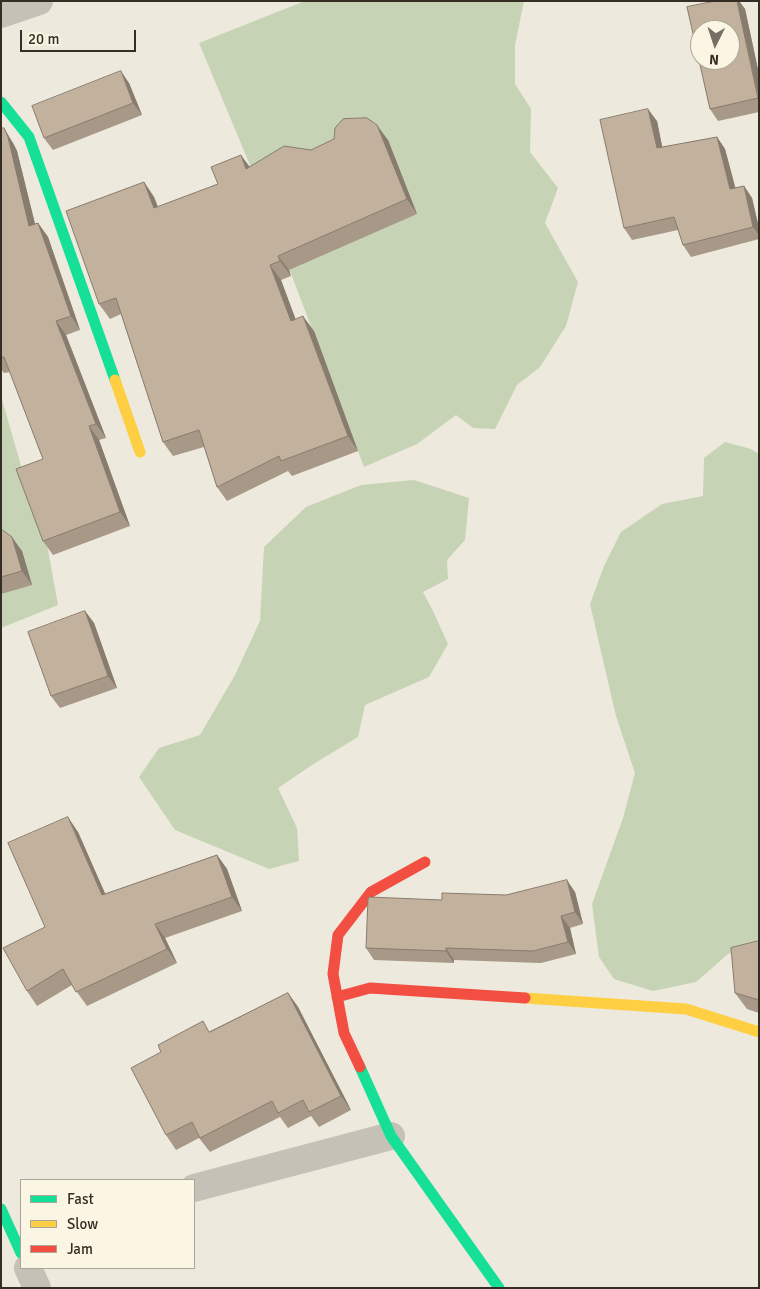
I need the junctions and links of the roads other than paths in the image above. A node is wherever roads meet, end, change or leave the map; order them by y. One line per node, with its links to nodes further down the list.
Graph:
1 (39, 1): 2 (street)
2 (1, 14)
3 (1, 102): 4 (street)
4 (140, 452)
5 (425, 862): 6 (street)
6 (337, 996): 7 (street); 8 (street)
7 (759, 1032)
8 (391, 1136): 9 (street); 14 (street)
9 (195, 1188)
10 (1, 1209): 11 (street)
11 (19, 1240)
12 (28, 1269): 13 (street)
13 (37, 1288)
14 (499, 1288)

